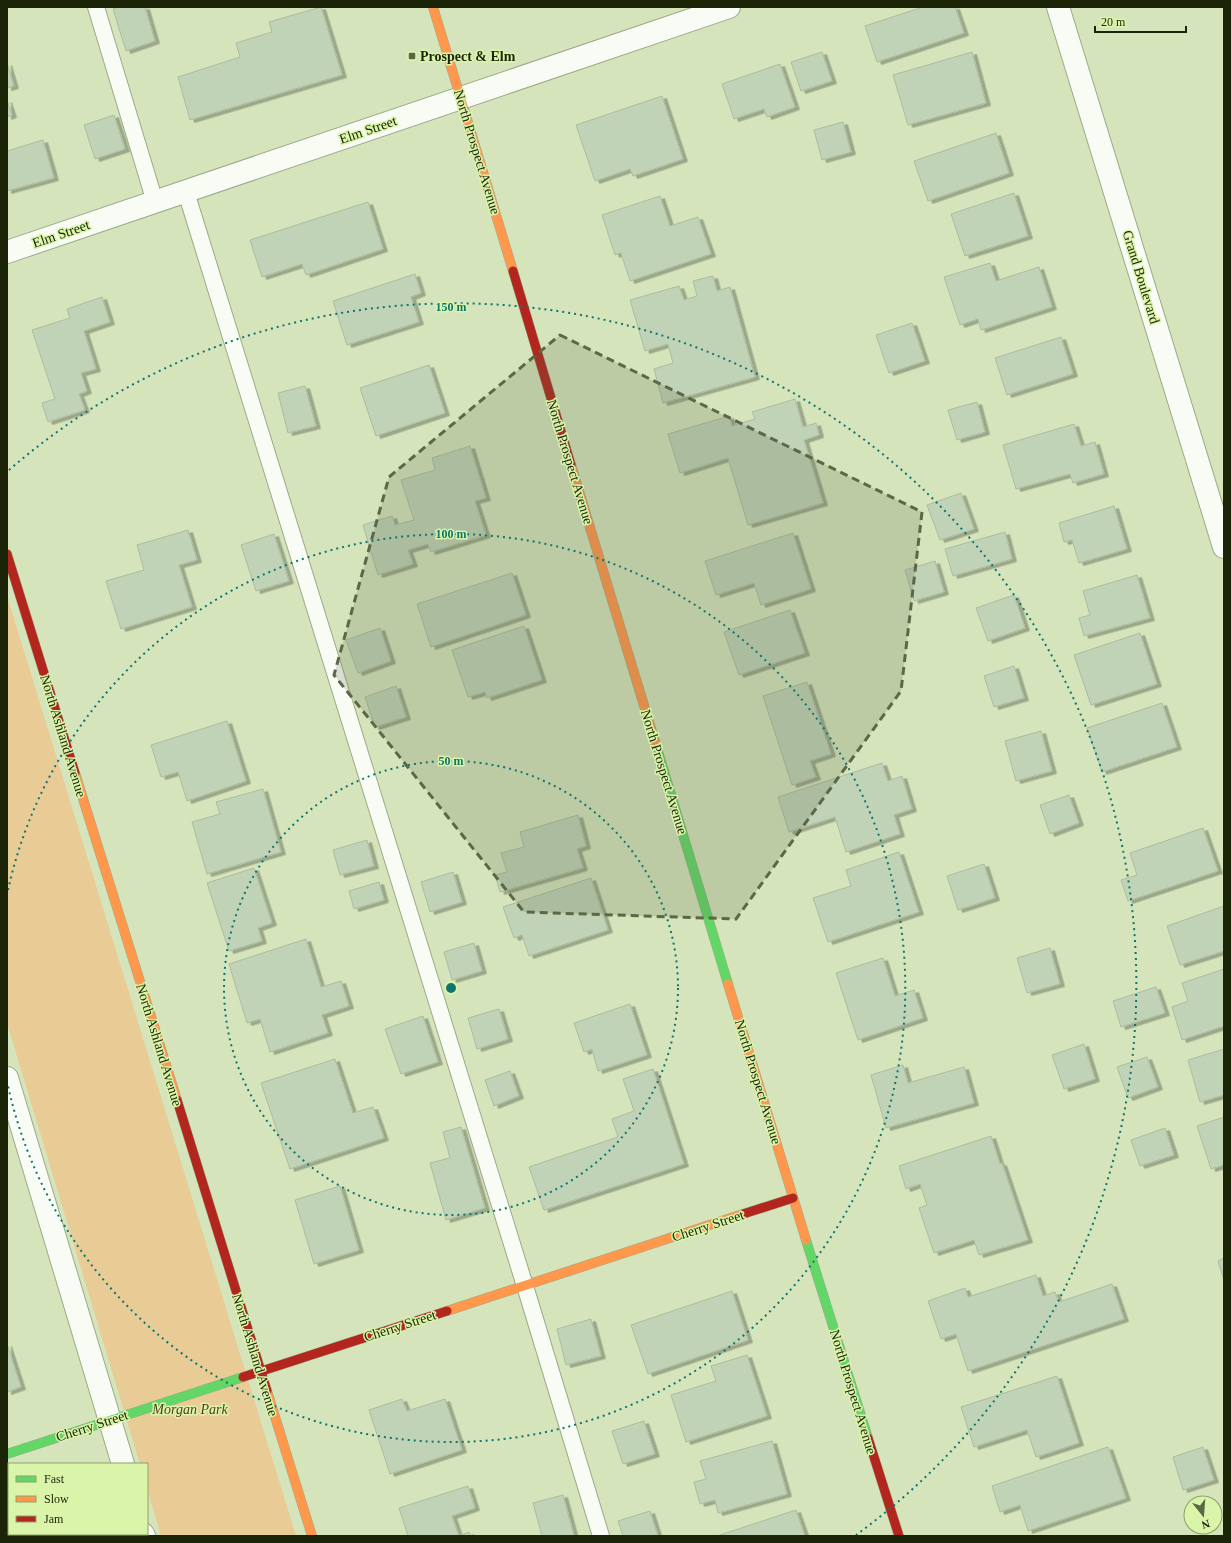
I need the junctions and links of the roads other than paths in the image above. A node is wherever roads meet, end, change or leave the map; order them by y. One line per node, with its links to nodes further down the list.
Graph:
1 (96, 7): 7 (lane)
2 (433, 7): 5 (street, North Prospect Avenue)
3 (1058, 7): 9 (street, Grand Boulevard)
4 (715, 9): 5 (street, Elm Street)
5 (461, 99): 6 (street, Elm Street); 12 (street, North Prospect Avenue)
6 (186, 192): 7 (street, Elm Street); 13 (lane)
7 (155, 202): 8 (street, Elm Street)
8 (7, 252)
9 (1224, 547)
10 (7, 554): 14 (street, North Ashland Avenue)
11 (7, 1078): 15 (street)
12 (793, 1198): 13 (street, Cherry Street); 20 (street, North Prospect Avenue)
13 (525, 1286): 14 (street, Cherry Street); 19 (lane)
14 (260, 1372): 15 (street, Cherry Street); 18 (street, North Ashland Avenue)
15 (110, 1420): 16 (street, Cherry Street); 17 (street)
16 (7, 1454)
17 (123, 1463)
18 (312, 1536)
19 (601, 1536)
20 (898, 1536)

